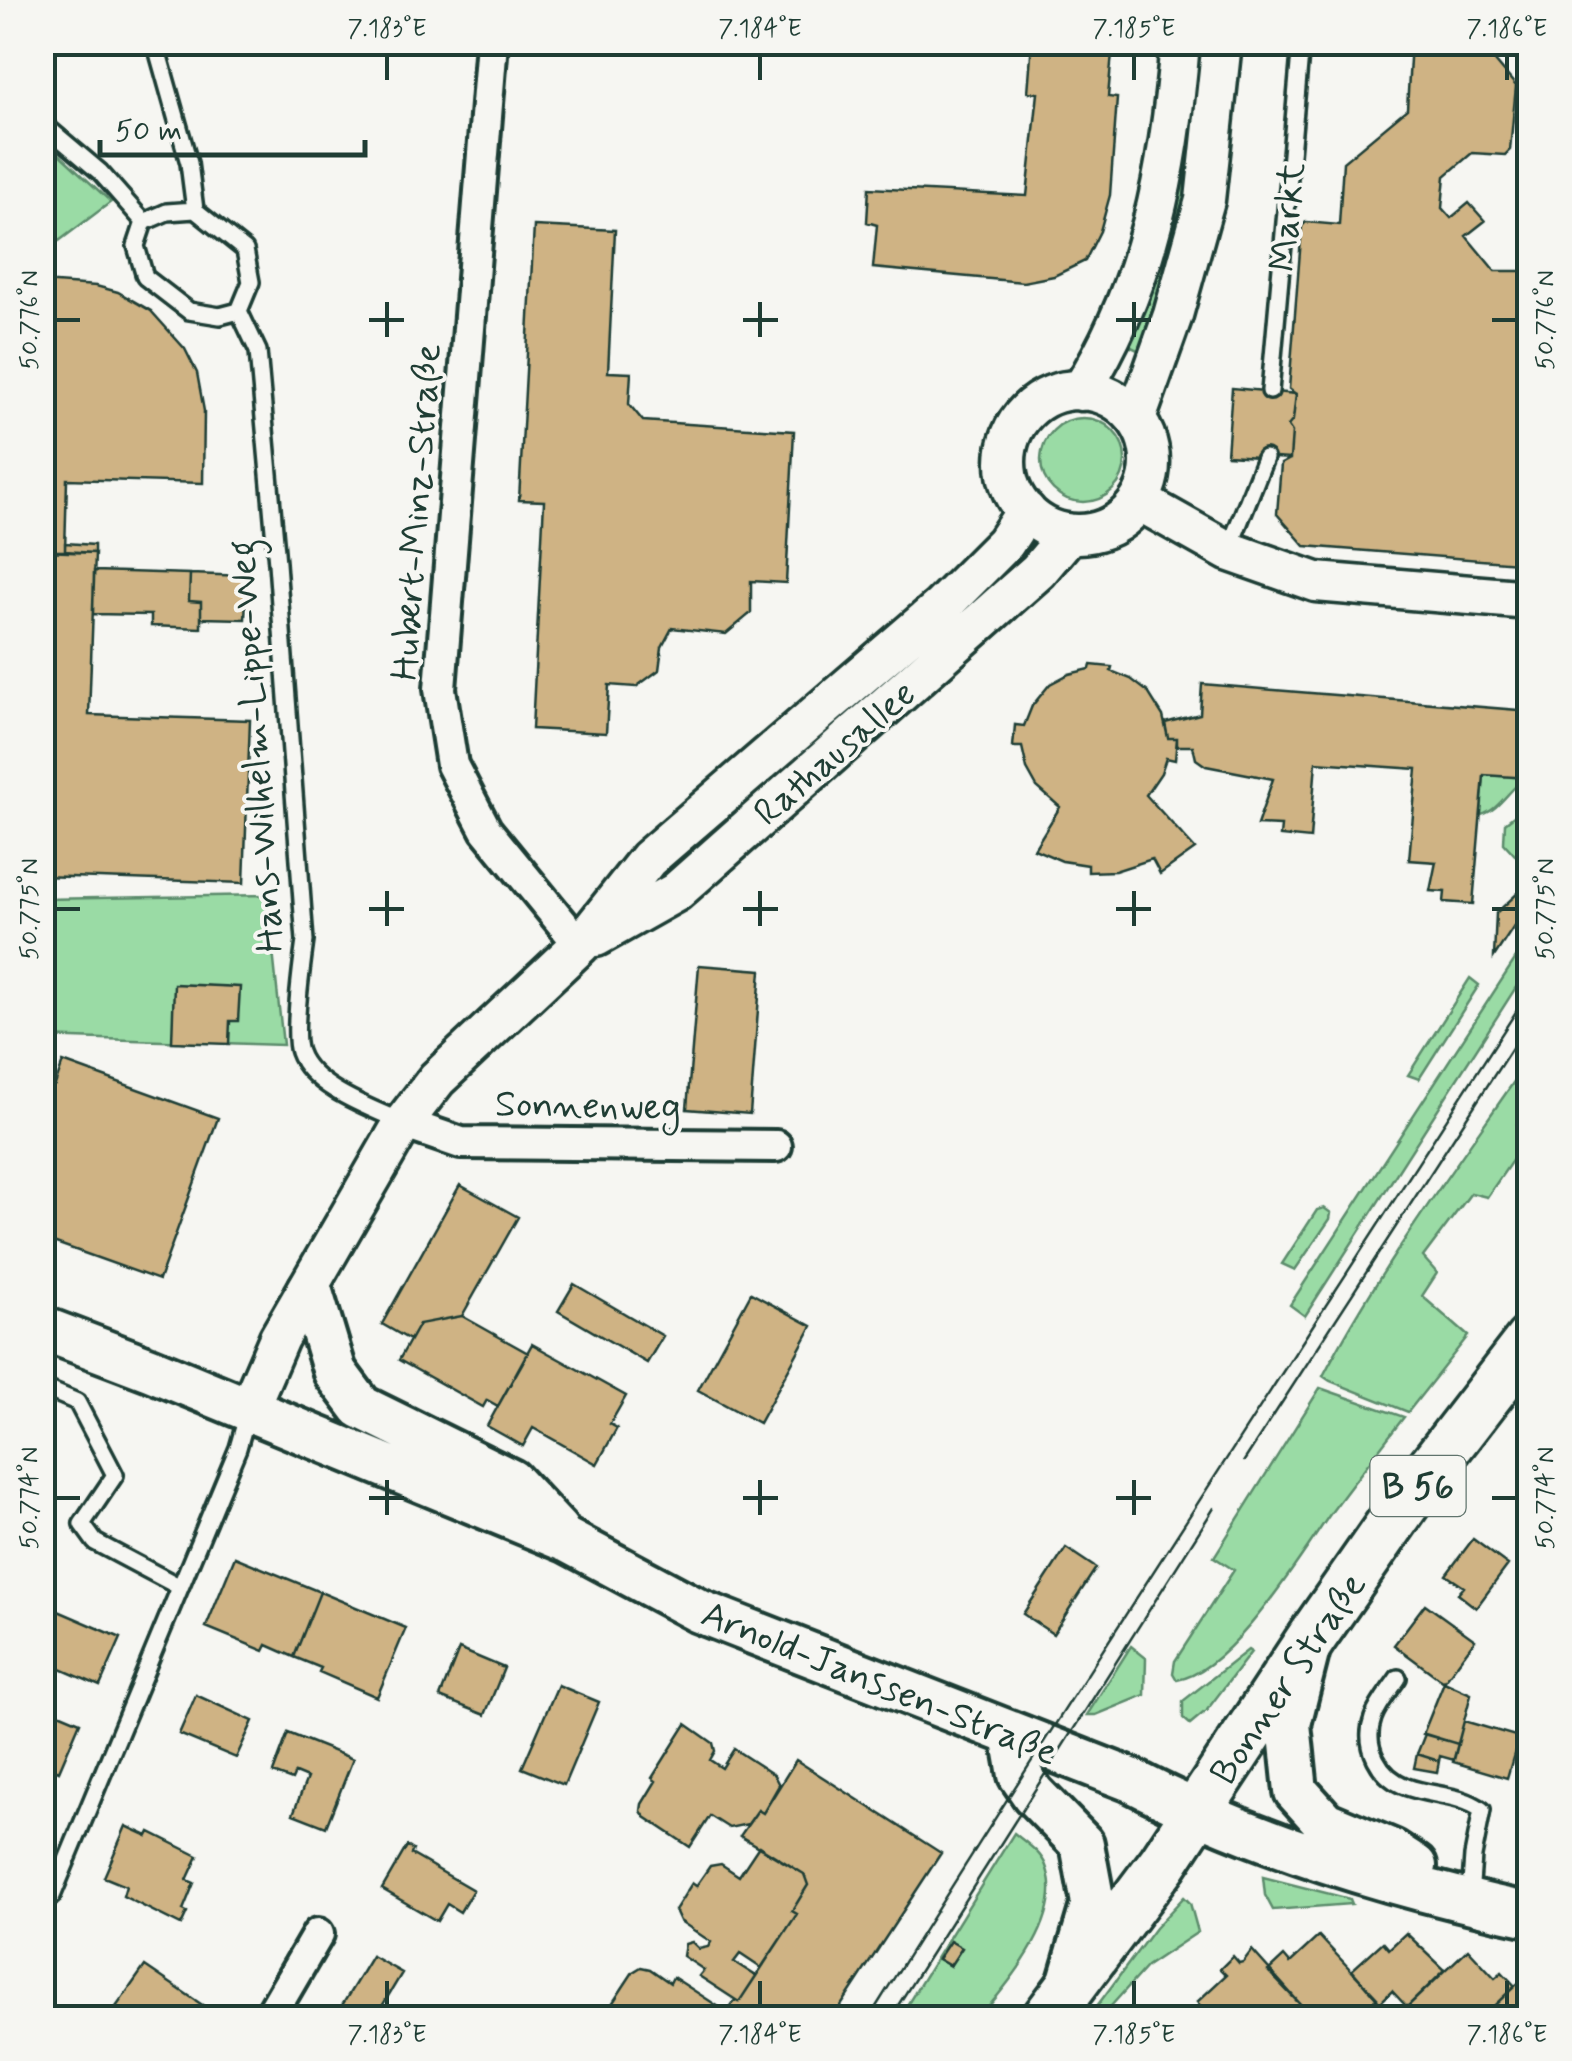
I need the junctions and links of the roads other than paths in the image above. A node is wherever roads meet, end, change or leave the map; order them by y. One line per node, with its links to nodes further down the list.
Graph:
1 (155, 42): 7 (lane)
2 (492, 42): 19 (street, Hubert-Minz-Straße)
3 (1180, 42): 10 (street)
4 (1222, 42): 12 (street)
5 (1302, 42): 11 (lane, Markt)
6 (42, 123): 8 (lane)
7 (196, 210): 8 (lane); 9 (lane)
8 (144, 222): 9 (lane)
9 (239, 310): 20 (lane, Hans-Wilhelm-Lippe-Weg)
10 (1080, 391): 12 (street); 15 (street)
11 (1270, 391)
12 (1136, 419): 14 (street)
13 (1265, 458): 17 (lane)
14 (1139, 501): 16 (street); 17 (street)
15 (1026, 511): 16 (street); 19 (street, Rathausallee)
16 (1070, 534): 19 (street, Rathausallee)
17 (1228, 552): 18 (street)
18 (1530, 600)
19 (580, 945): 20 (street, Rathausallee)
20 (403, 1123): 21 (street, Sonnenweg); 22 (street, Rathausallee)
21 (776, 1146)
22 (310, 1288): 26 (street, Rathausallee); 27 (main road, Arnold-Janssen-Straße)
23 (42, 1328): 26 (main road, Arnold-Janssen-Straße)
24 (1530, 1340): 29 (main road, Bonner Straße / B 56)
25 (42, 1387): 28 (lane)
26 (248, 1410): 27 (main road, Arnold-Janssen-Straße); 28 (lane)
27 (568, 1541): 31 (main road, Arnold-Janssen-Straße)
28 (180, 1587): 33 (lane)
29 (1312, 1636): 32 (main road, Bonner Straße / B 56); 34 (main road)
30 (1398, 1678): 34 (lane)
31 (1013, 1736): 32 (main road, Arnold-Janssen-Straße); 37 (main road)
32 (1196, 1814): 34 (main road, Arnold-Janssen-Straße); 37 (main road, Bonner Straße / B 56)
33 (52, 1896)
34 (1470, 1902): 35 (main road, Arnold-Janssen-Straße)
35 (1530, 1915)
36 (318, 1934): 38 (street)
37 (1057, 2005)
38 (269, 2018)

